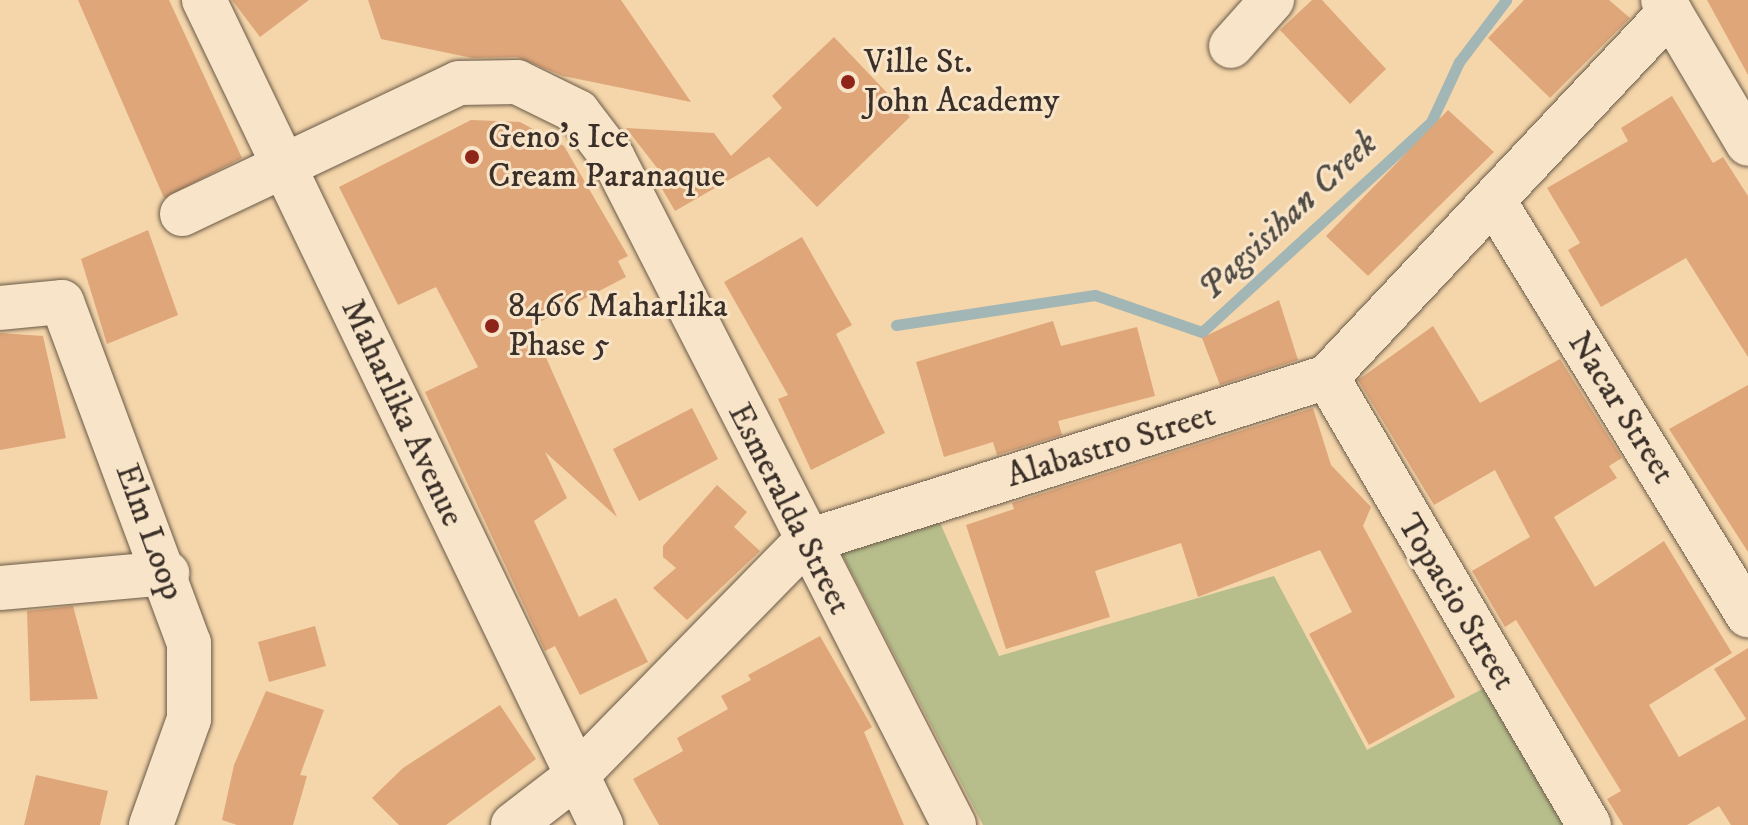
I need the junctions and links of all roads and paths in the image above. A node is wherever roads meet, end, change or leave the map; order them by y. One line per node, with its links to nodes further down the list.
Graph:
1 (204, 0): 6 (street, Maharlika Avenue)
2 (1272, 0): 4 (street)
3 (1666, 6): 5 (street); 7 (street, Alabastro Street)
4 (1231, 46)
5 (1748, 144)
6 (284, 168): 8 (street, Esmeralda Street); 11 (street, Esmeralda Street); 15 (street, Maharlika Avenue)
7 (1494, 201): 10 (street, Alabastro Street); 14 (street, Nacar Street)
8 (182, 214)
9 (0, 308): 12 (street, Elm Loop)
10 (1327, 377): 11 (street, Alabastro Street); 20 (street, Topacio Street)
11 (805, 542): 15 (street, Alabastro Street); 19 (street, Esmeralda Street)
12 (167, 573): 13 (street); 16 (street, Elm Loop)
13 (0, 588)
14 (1748, 615)
15 (575, 777): 17 (street, Alabastro Street); 18 (street, Maharlika Avenue)
16 (151, 825)
17 (513, 825)
18 (601, 825)
19 (954, 825)
20 (1589, 825)

